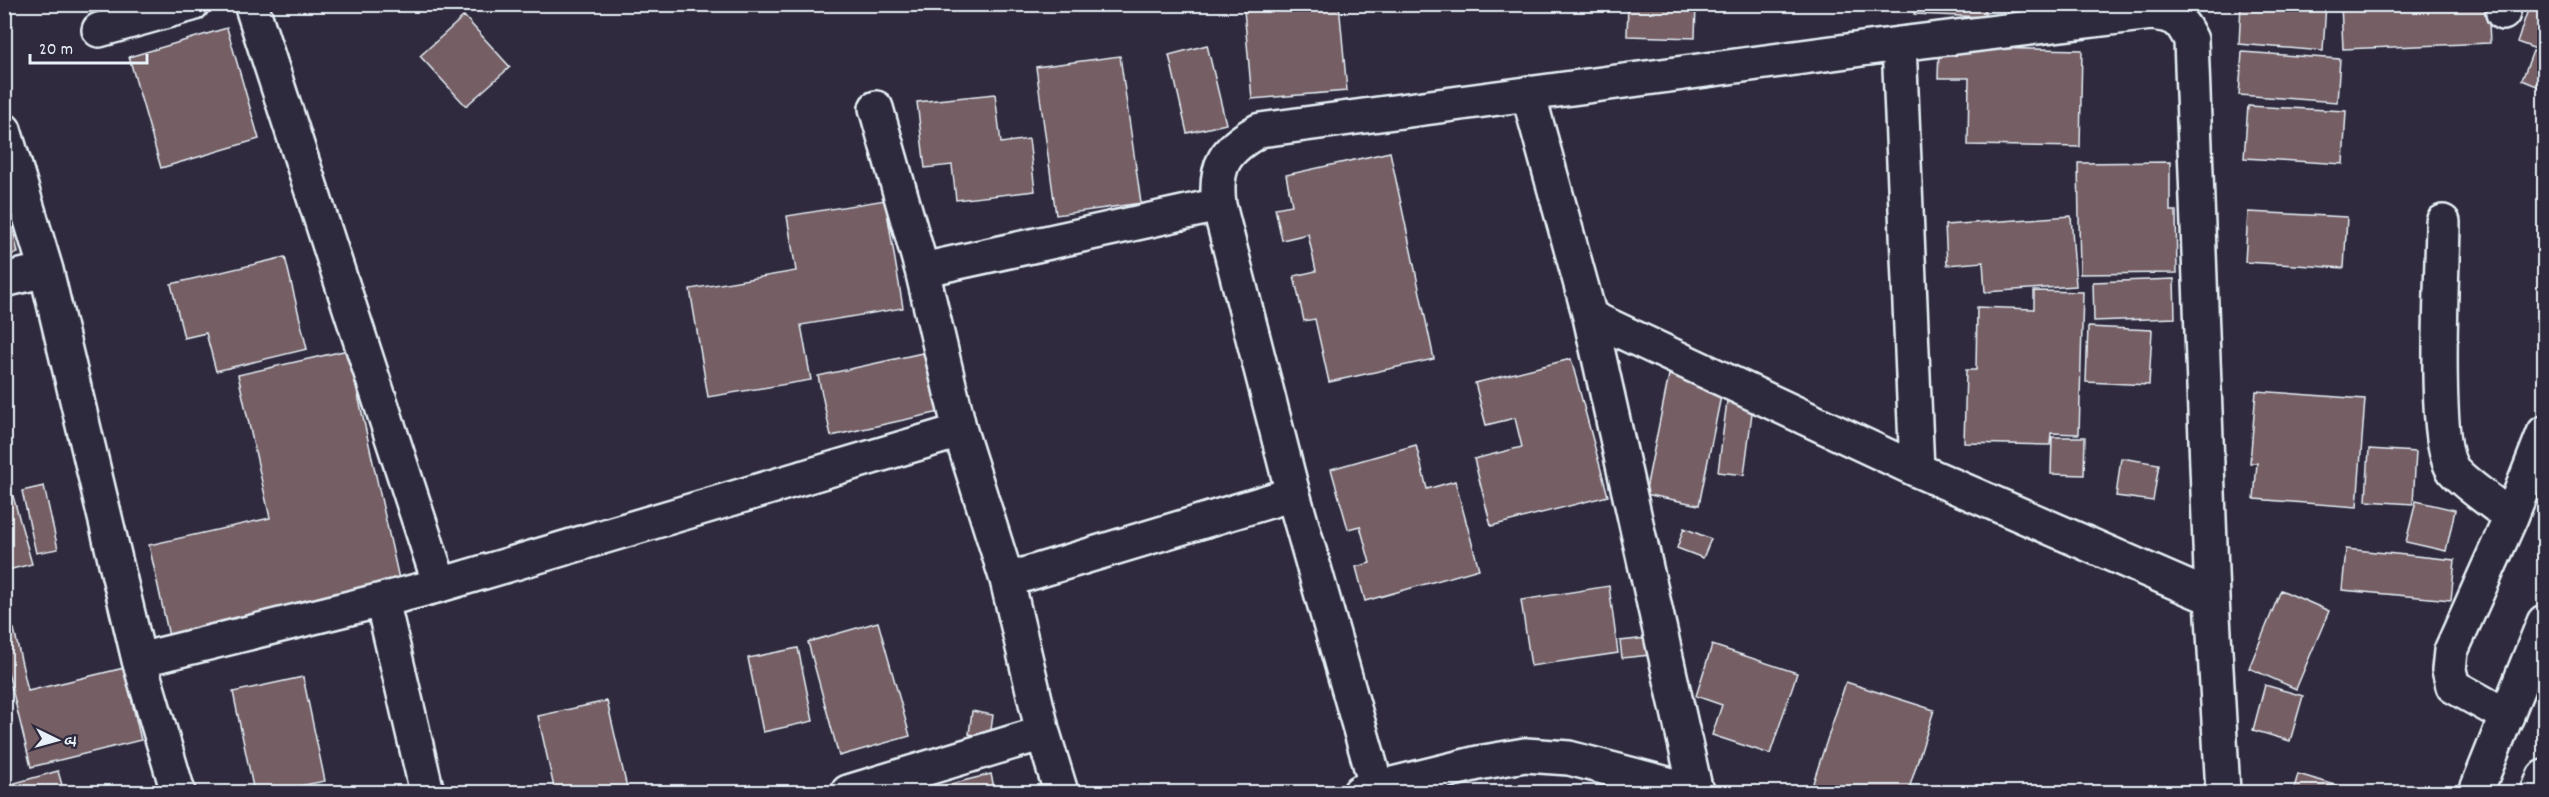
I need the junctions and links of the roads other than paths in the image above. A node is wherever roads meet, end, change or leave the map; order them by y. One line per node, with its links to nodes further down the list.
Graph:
1 (192, 4): 3 (main road)
2 (251, 4): 20 (main road)
3 (99, 30)
4 (1899, 44): 5 (main road); 16 (main road); 21 (main road)
5 (1528, 93): 8 (main road); 13 (main road)
6 (876, 108): 11 (main road)
7 (4, 130): 10 (main road)
8 (1219, 205): 11 (main road); 17 (main road)
9 (2444, 222): 18 (main road)
10 (46, 270): 12 (main road); 24 (main road)
11 (922, 270): 14 (main road)
12 (4, 280)
13 (1590, 316): 16 (main road); 33 (main road)
14 (960, 431): 19 (main road); 20 (main road)
15 (2544, 433): 18 (main road)
16 (1917, 470): 21 (main road)
17 (1293, 494): 19 (main road); 28 (main road)
18 (2511, 517): 25 (main road)
19 (1006, 580): 26 (main road)
20 (440, 585): 22 (main road)
21 (2212, 598): 34 (main road)
22 (382, 600): 24 (main road); 30 (main road)
23 (2544, 622): 25 (main road)
24 (139, 660): 29 (main road)
25 (2506, 716): 35 (main road)
26 (1043, 733): 31 (main road); 32 (main road)
27 (2544, 777): 36 (main road)
28 (1372, 791): 33 (main road)
29 (178, 792)
30 (427, 792)
31 (848, 792)
32 (1061, 792)
33 (1697, 792)
34 (2223, 792)
35 (2476, 792)
36 (2538, 792)

